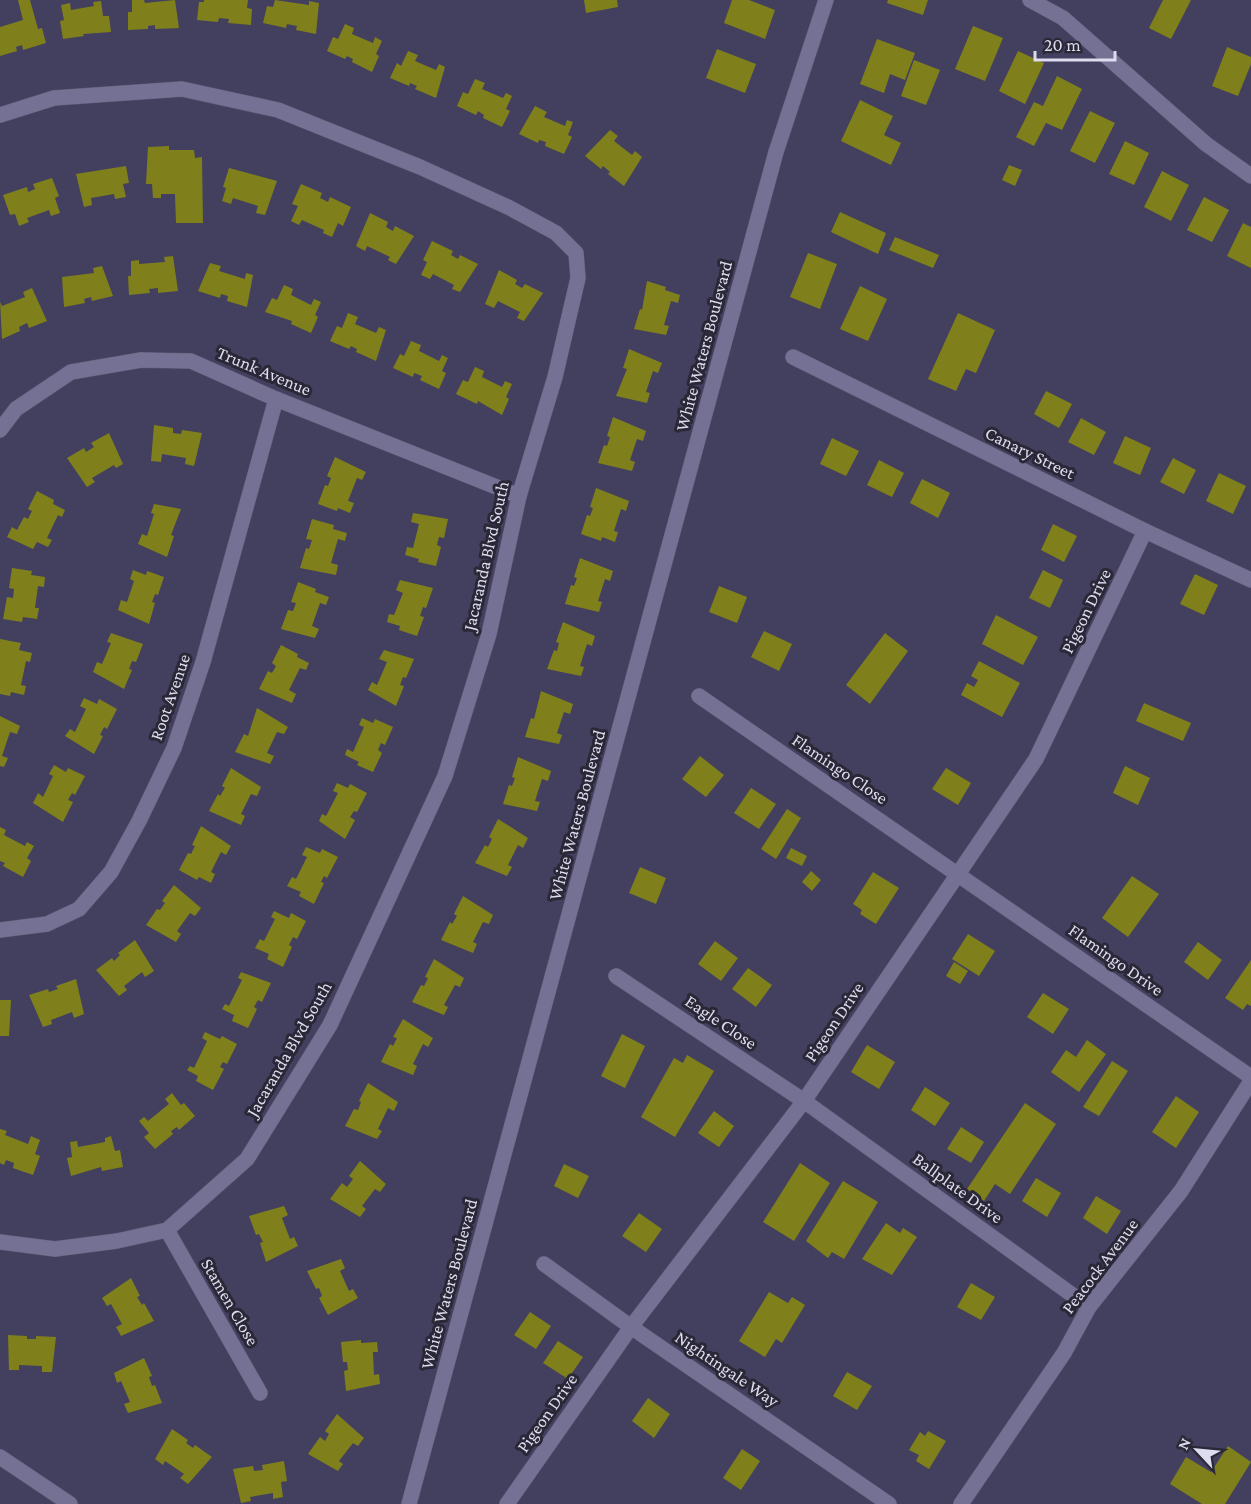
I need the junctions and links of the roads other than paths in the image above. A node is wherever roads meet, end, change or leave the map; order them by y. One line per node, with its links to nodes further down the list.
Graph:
1 (825, 0): 25 (street, White Waters Boulevard)
2 (1030, 0): 4 (street)
3 (0, 115): 8 (street, Jacaranda Blvd South)
4 (1251, 176)
5 (793, 357): 9 (street, Canary Street)
6 (276, 399): 7 (street, Trunk Avenue); 8 (street, Trunk Avenue); 13 (street, Root Avenue)
7 (0, 430)
8 (519, 496): 17 (street, Jacaranda Blvd South)
9 (1145, 531): 10 (street, Canary Street); 12 (street, Pigeon Drive)
10 (1251, 580)
11 (699, 696): 12 (street, Flamingo Close)
12 (959, 874): 15 (street, Flamingo Drive); 16 (street, Pigeon Drive)
13 (0, 930)
14 (615, 975): 16 (street, Eagle Close)
15 (1251, 1079): 20 (street, Peacock Avenue)
16 (804, 1101): 20 (street, Ballplate Drive); 21 (street, Pigeon Drive)
17 (167, 1230): 18 (street, Jacaranda Blvd South); 22 (street, Stamen Close)
18 (0, 1242)
19 (544, 1264): 21 (street, Nightingale Way)
20 (1089, 1307): 28 (street, Peacock Avenue)
21 (631, 1327): 26 (street, Pigeon Drive); 27 (street, Nightingale Way)
22 (260, 1393)
23 (0, 1457): 24 (street)
24 (70, 1504)
25 (409, 1504)
26 (507, 1504)
27 (889, 1504)
28 (962, 1504)

